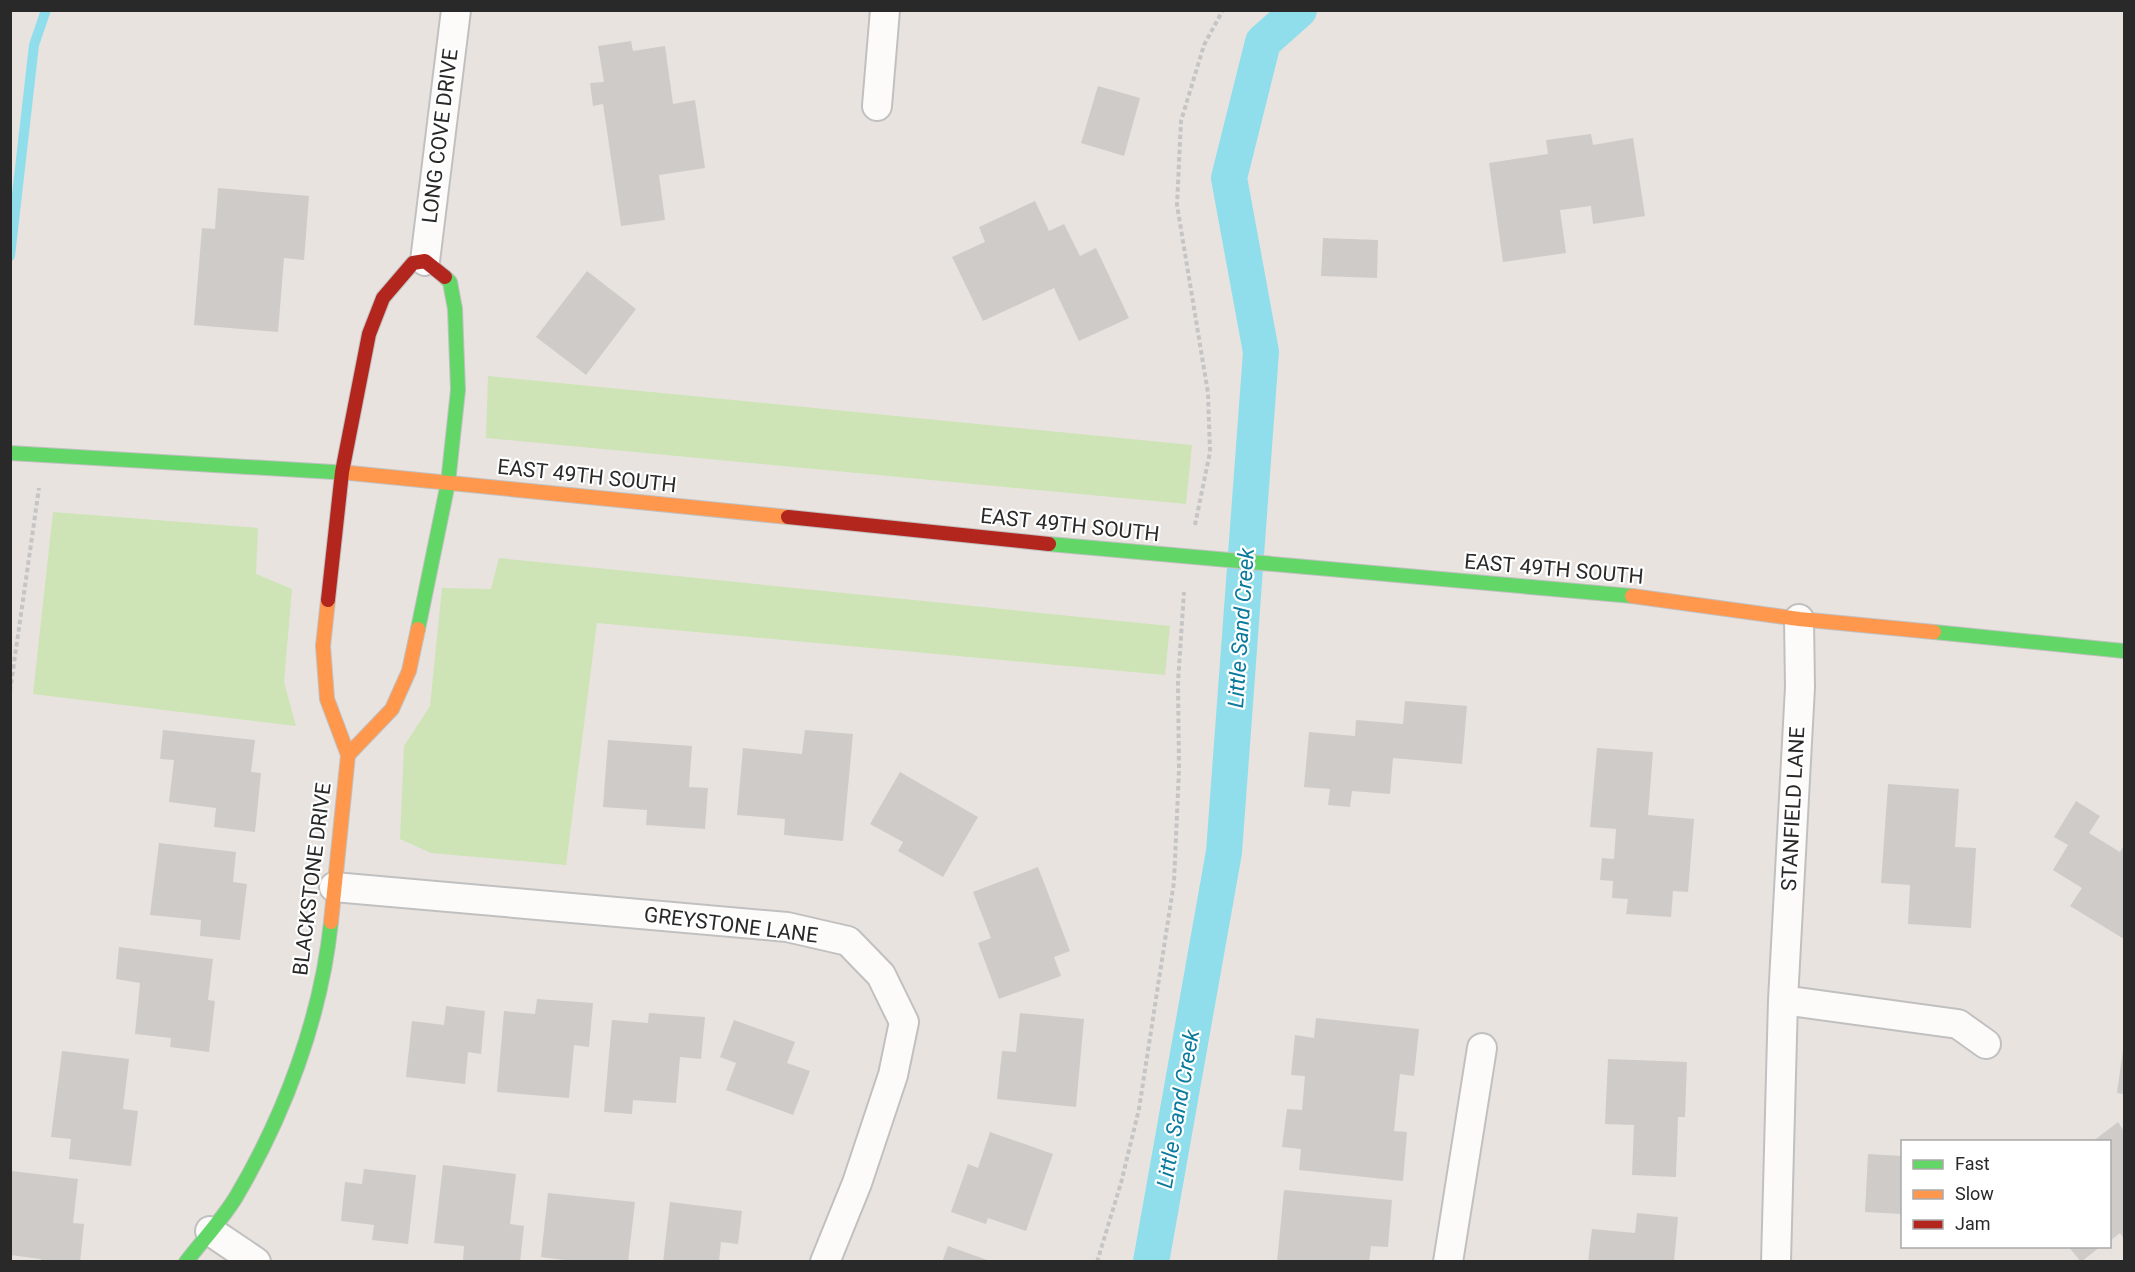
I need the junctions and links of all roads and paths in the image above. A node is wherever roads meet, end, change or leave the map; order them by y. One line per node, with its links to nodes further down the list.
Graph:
1 (456, 10): 5 (street, LONG COVE DRIVE)
2 (885, 10): 4 (street)
3 (1223, 10): 10 (path)
4 (877, 106)
5 (425, 261): 8 (street); 9 (street)
6 (10, 453): 7 (street, EAST 49TH SOUTH)
7 (43, 455): 8 (street, EAST 49TH SOUTH); 13 (path)
8 (342, 472): 9 (street, EAST 49TH SOUTH); 14 (street, BLACKSTONE DRIVE)
9 (448, 483): 10 (street, EAST 49TH SOUTH); 14 (street)
10 (1188, 558): 11 (street, EAST 49TH SOUTH); 23 (path)
11 (1799, 619): 12 (street, EAST 49TH SOUTH); 16 (street, STANFIELD LANE)
12 (2124, 651)
13 (10, 691)
14 (348, 755): 15 (street, BLACKSTONE DRIVE)
15 (334, 887): 19 (street, BLACKSTONE DRIVE); 22 (street, GREYSTONE LANE)
16 (1783, 1000): 17 (street); 25 (street, STANFIELD LANE)
17 (1986, 1044)
18 (1482, 1048): 24 (street)
19 (210, 1231): 20 (street, BLACKSTONE DRIVE); 21 (street)
20 (186, 1262)
21 (256, 1262)
22 (825, 1262)
23 (1097, 1262)
24 (1448, 1262)
25 (1776, 1262)

